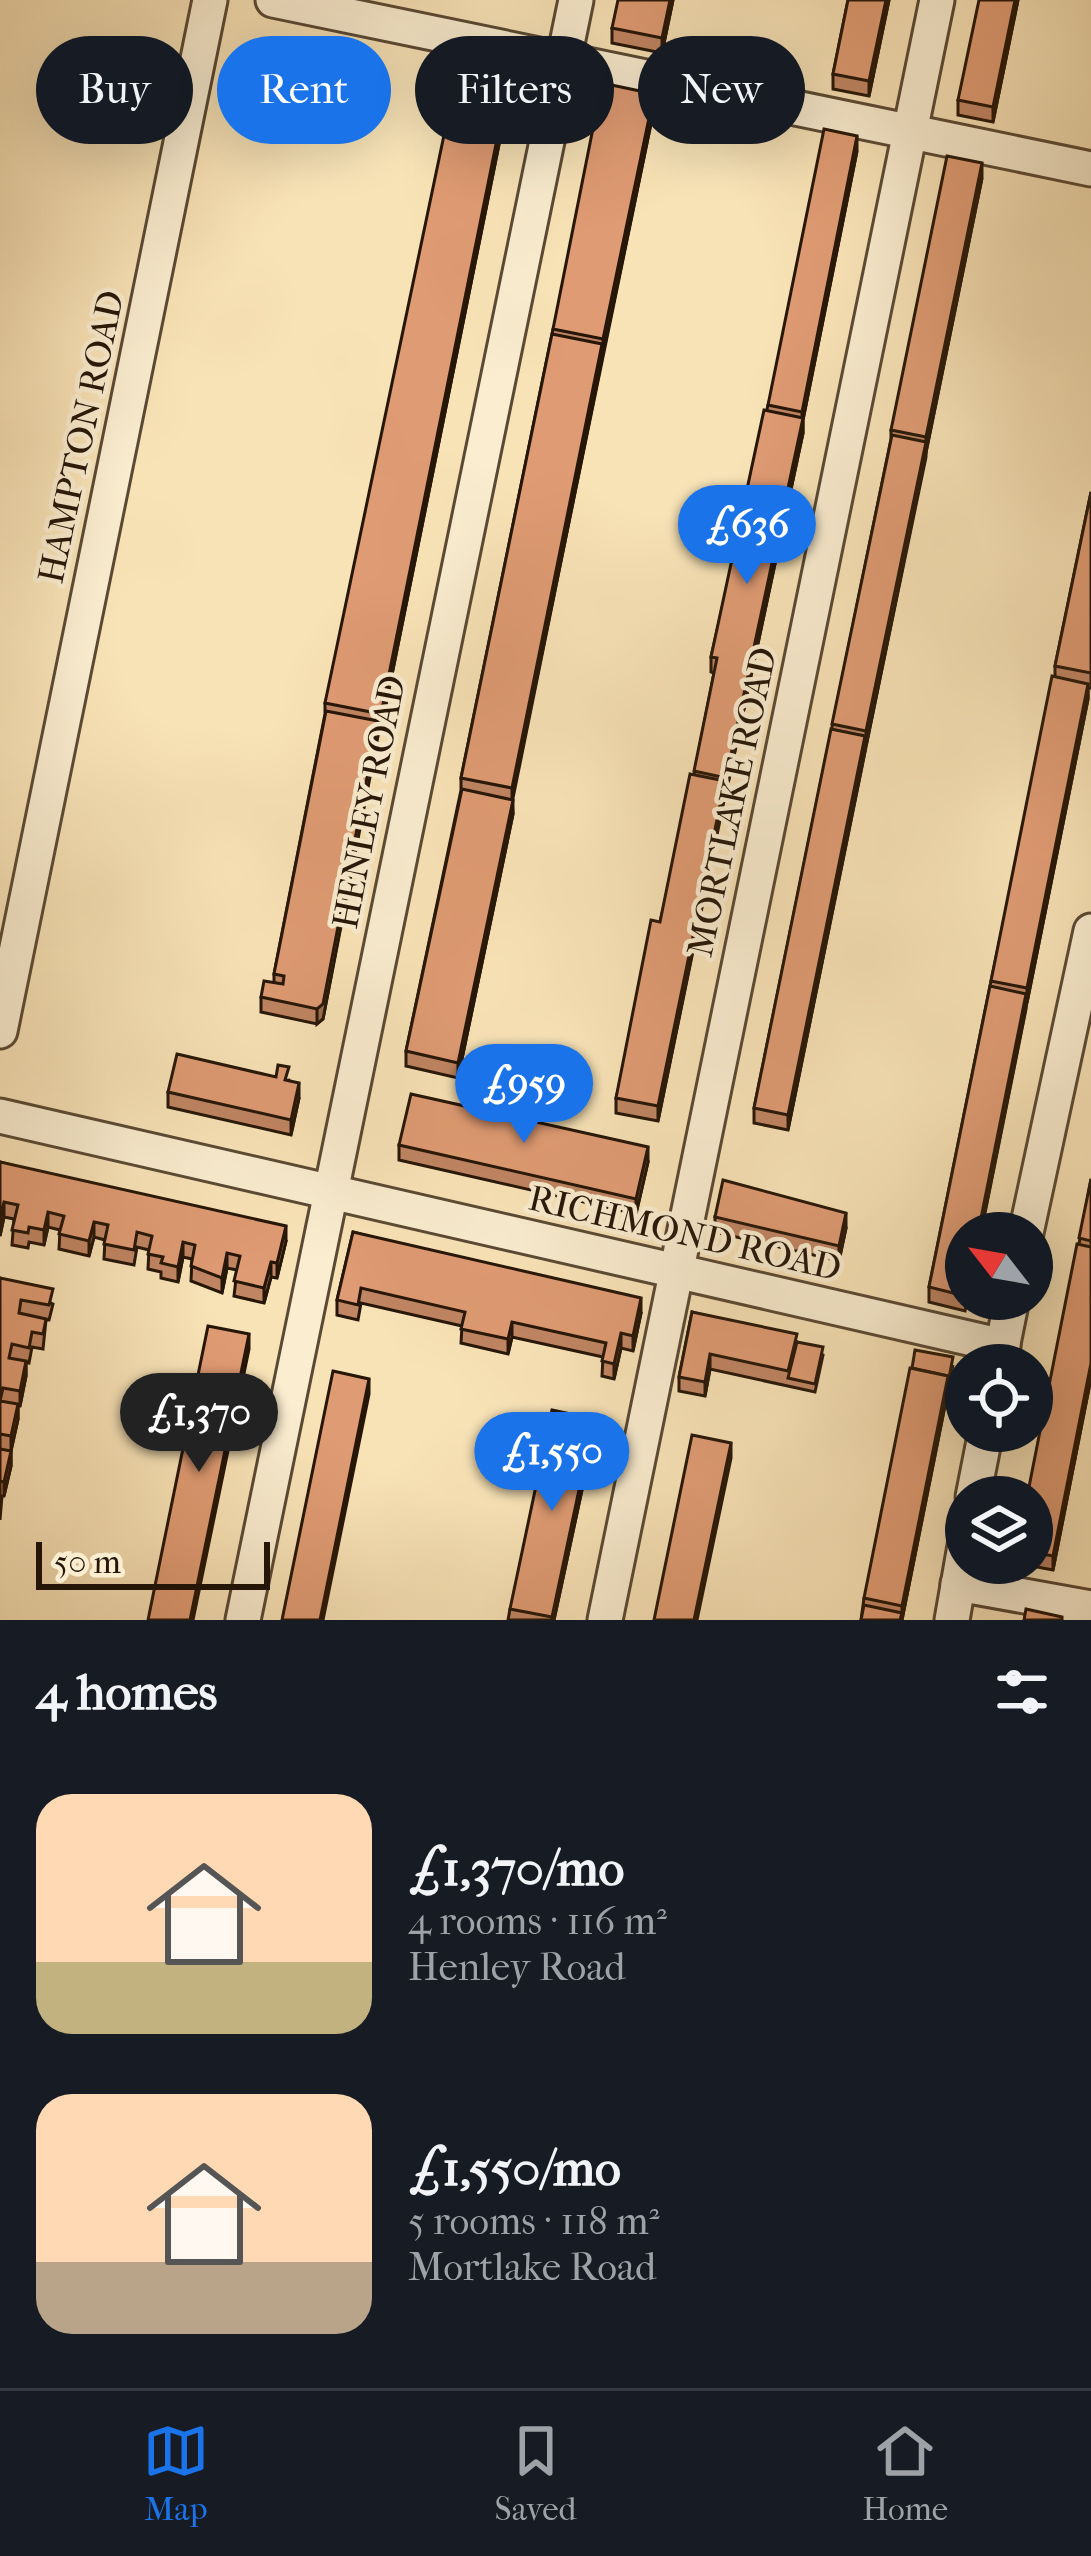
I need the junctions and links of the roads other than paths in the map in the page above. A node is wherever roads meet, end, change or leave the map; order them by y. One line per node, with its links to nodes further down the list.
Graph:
1 (210, 0): 12 (street, HAMPTON ROAD)
2 (273, 0): 5 (street)
3 (576, 0): 6 (street, HENLEY ROAD)
4 (937, 0): 8 (street, MORTLAKE ROAD)
5 (454, 36)
6 (569, 36)
7 (614, 68): 8 (street)
8 (910, 130): 10 (street); 16 (street, MORTLAKE ROAD)
9 (546, 144): 14 (street, HENLEY ROAD)
10 (1091, 169)
11 (1091, 931): 15 (street)
12 (0, 1030)
13 (0, 1116): 14 (street, RICHMOND ROAD)
14 (329, 1192): 16 (street, RICHMOND ROAD); 20 (street, HENLEY ROAD)
15 (1031, 1212)
16 (675, 1271): 17 (street, RICHMOND ROAD); 21 (street, MORTLAKE ROAD)
17 (955, 1344)
18 (958, 1584): 19 (street); 22 (street)
19 (1091, 1608)
20 (243, 1620)
21 (604, 1620)
22 (952, 1620)

